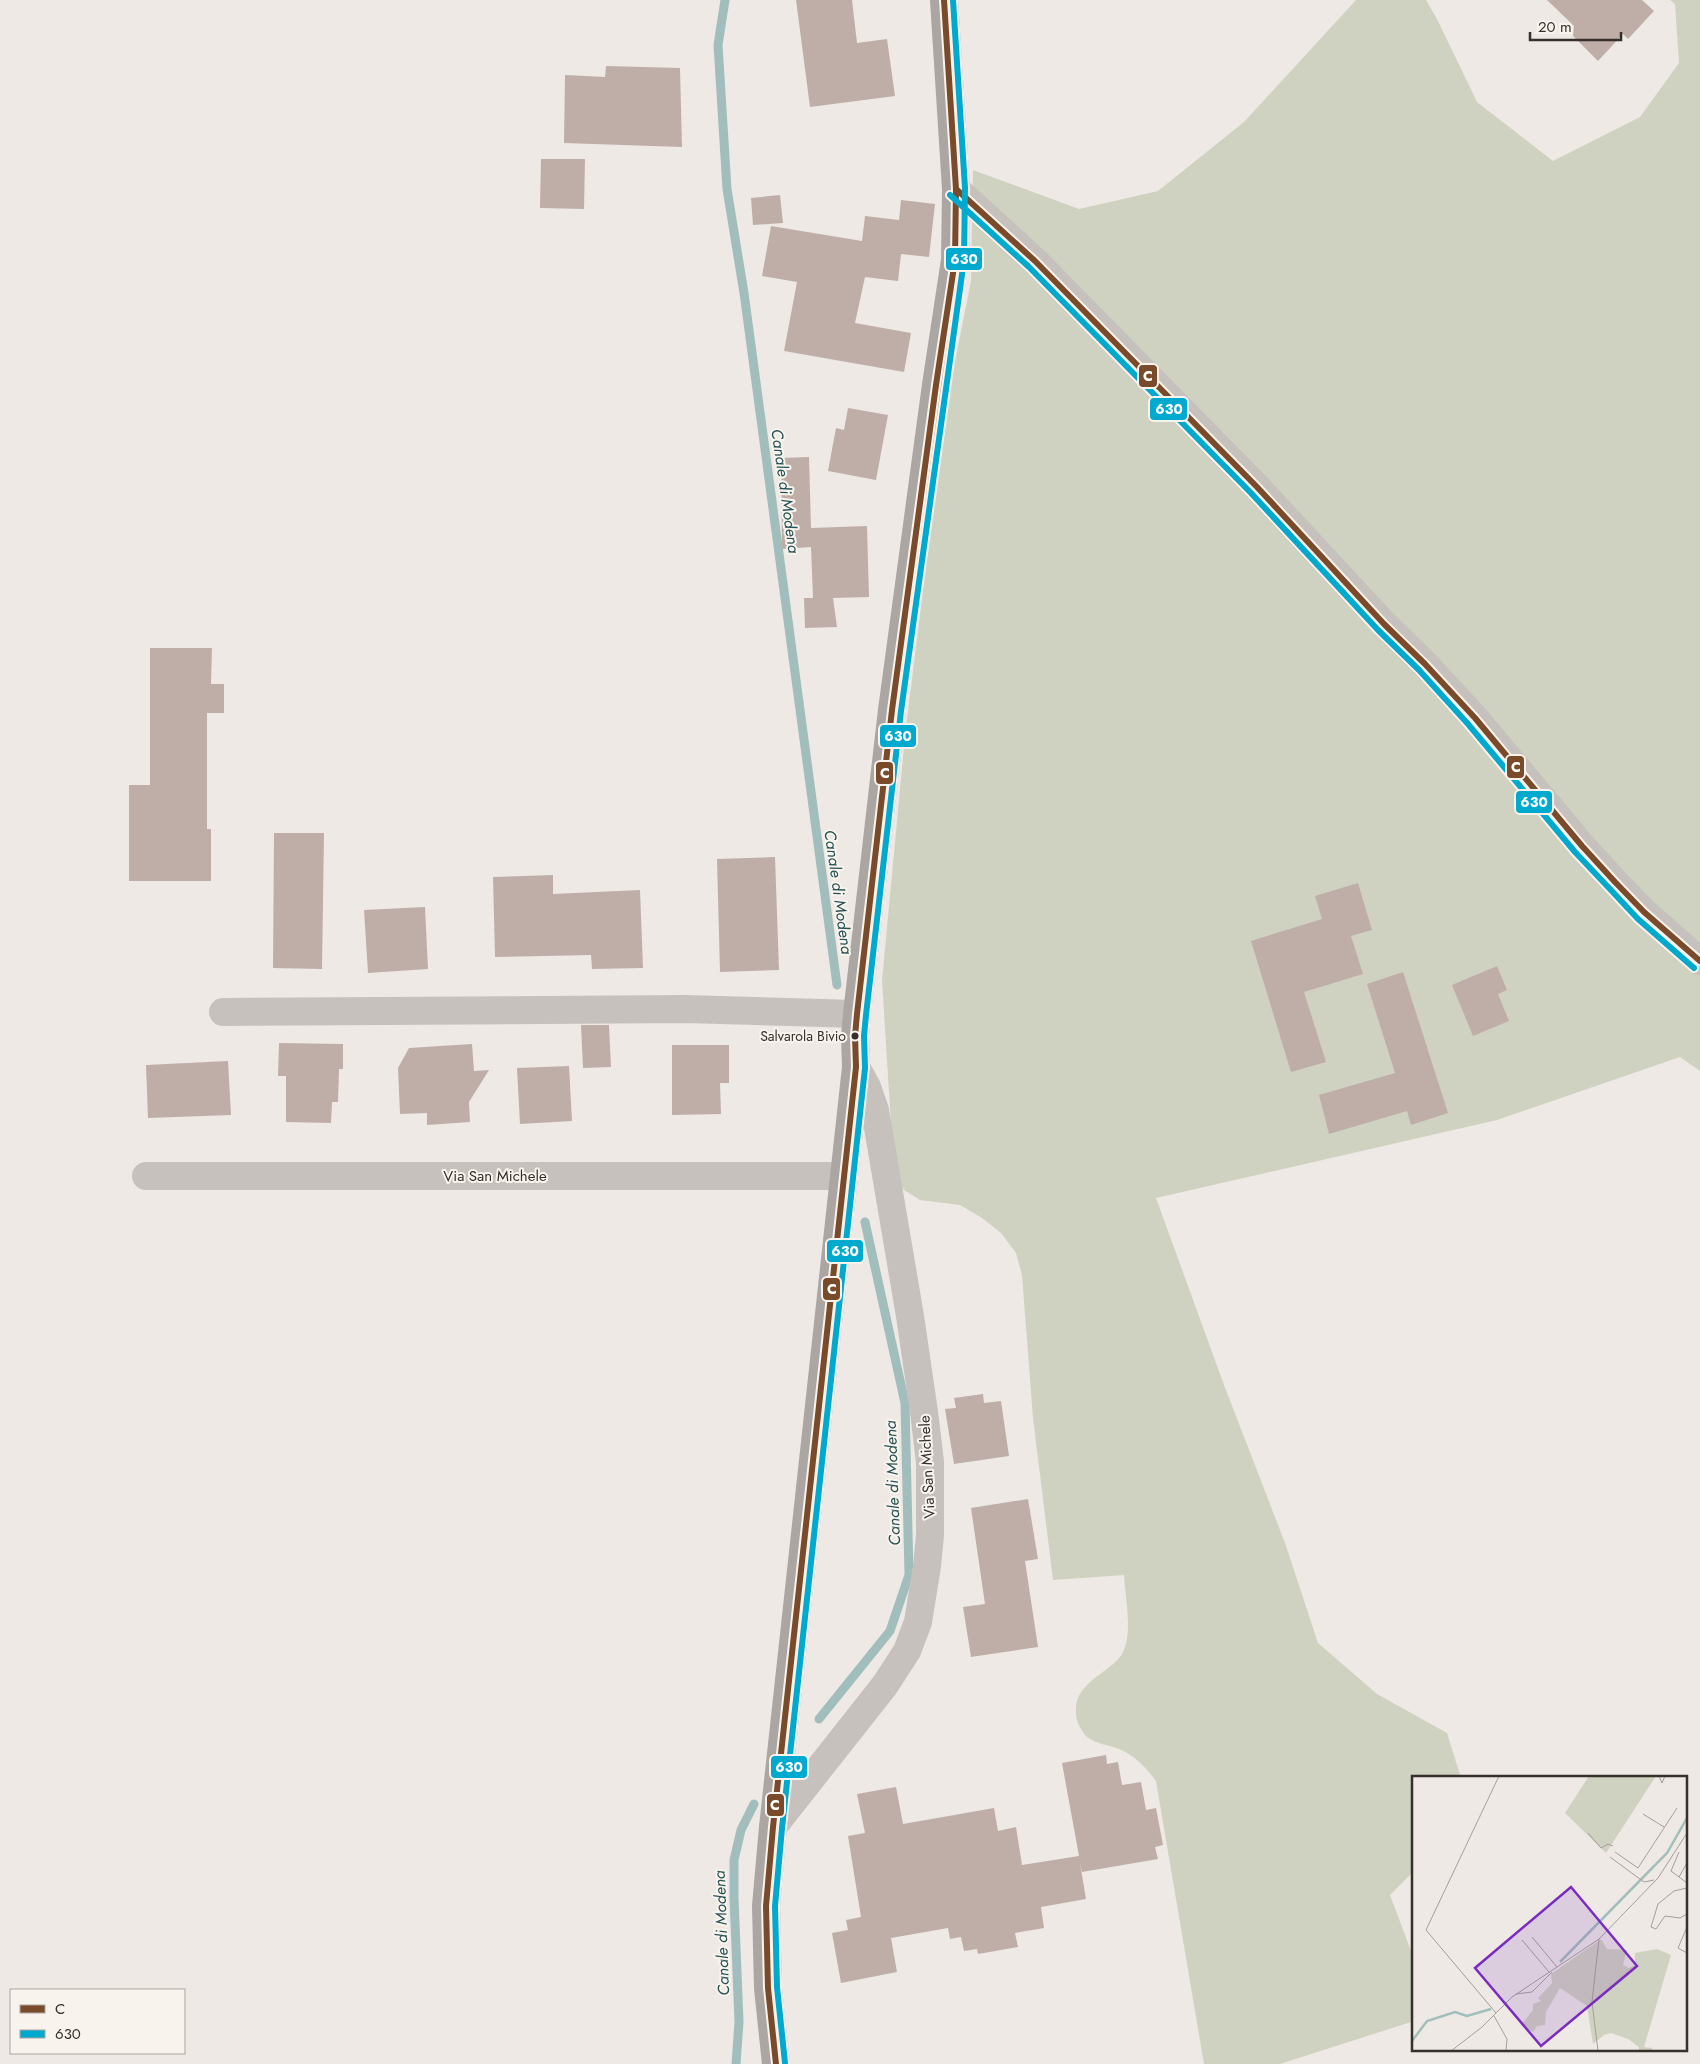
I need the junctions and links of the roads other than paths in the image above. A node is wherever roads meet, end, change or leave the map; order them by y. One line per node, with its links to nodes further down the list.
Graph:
1 (944, 0): 2 (main road, Via San Michele)
2 (956, 189): 3 (street); 5 (main road, Via San Michele)
3 (1700, 961)
4 (223, 1012): 5 (street)
5 (857, 1014): 6 (main road, Via San Michele)
6 (856, 1067): 8 (main road, Via San Michele); 9 (street, Via San Michele)
7 (146, 1176): 8 (street, Via San Michele)
8 (844, 1176): 9 (main road, Via San Michele)
9 (773, 1827): 10 (main road, Via San Michele)
10 (776, 2064)

